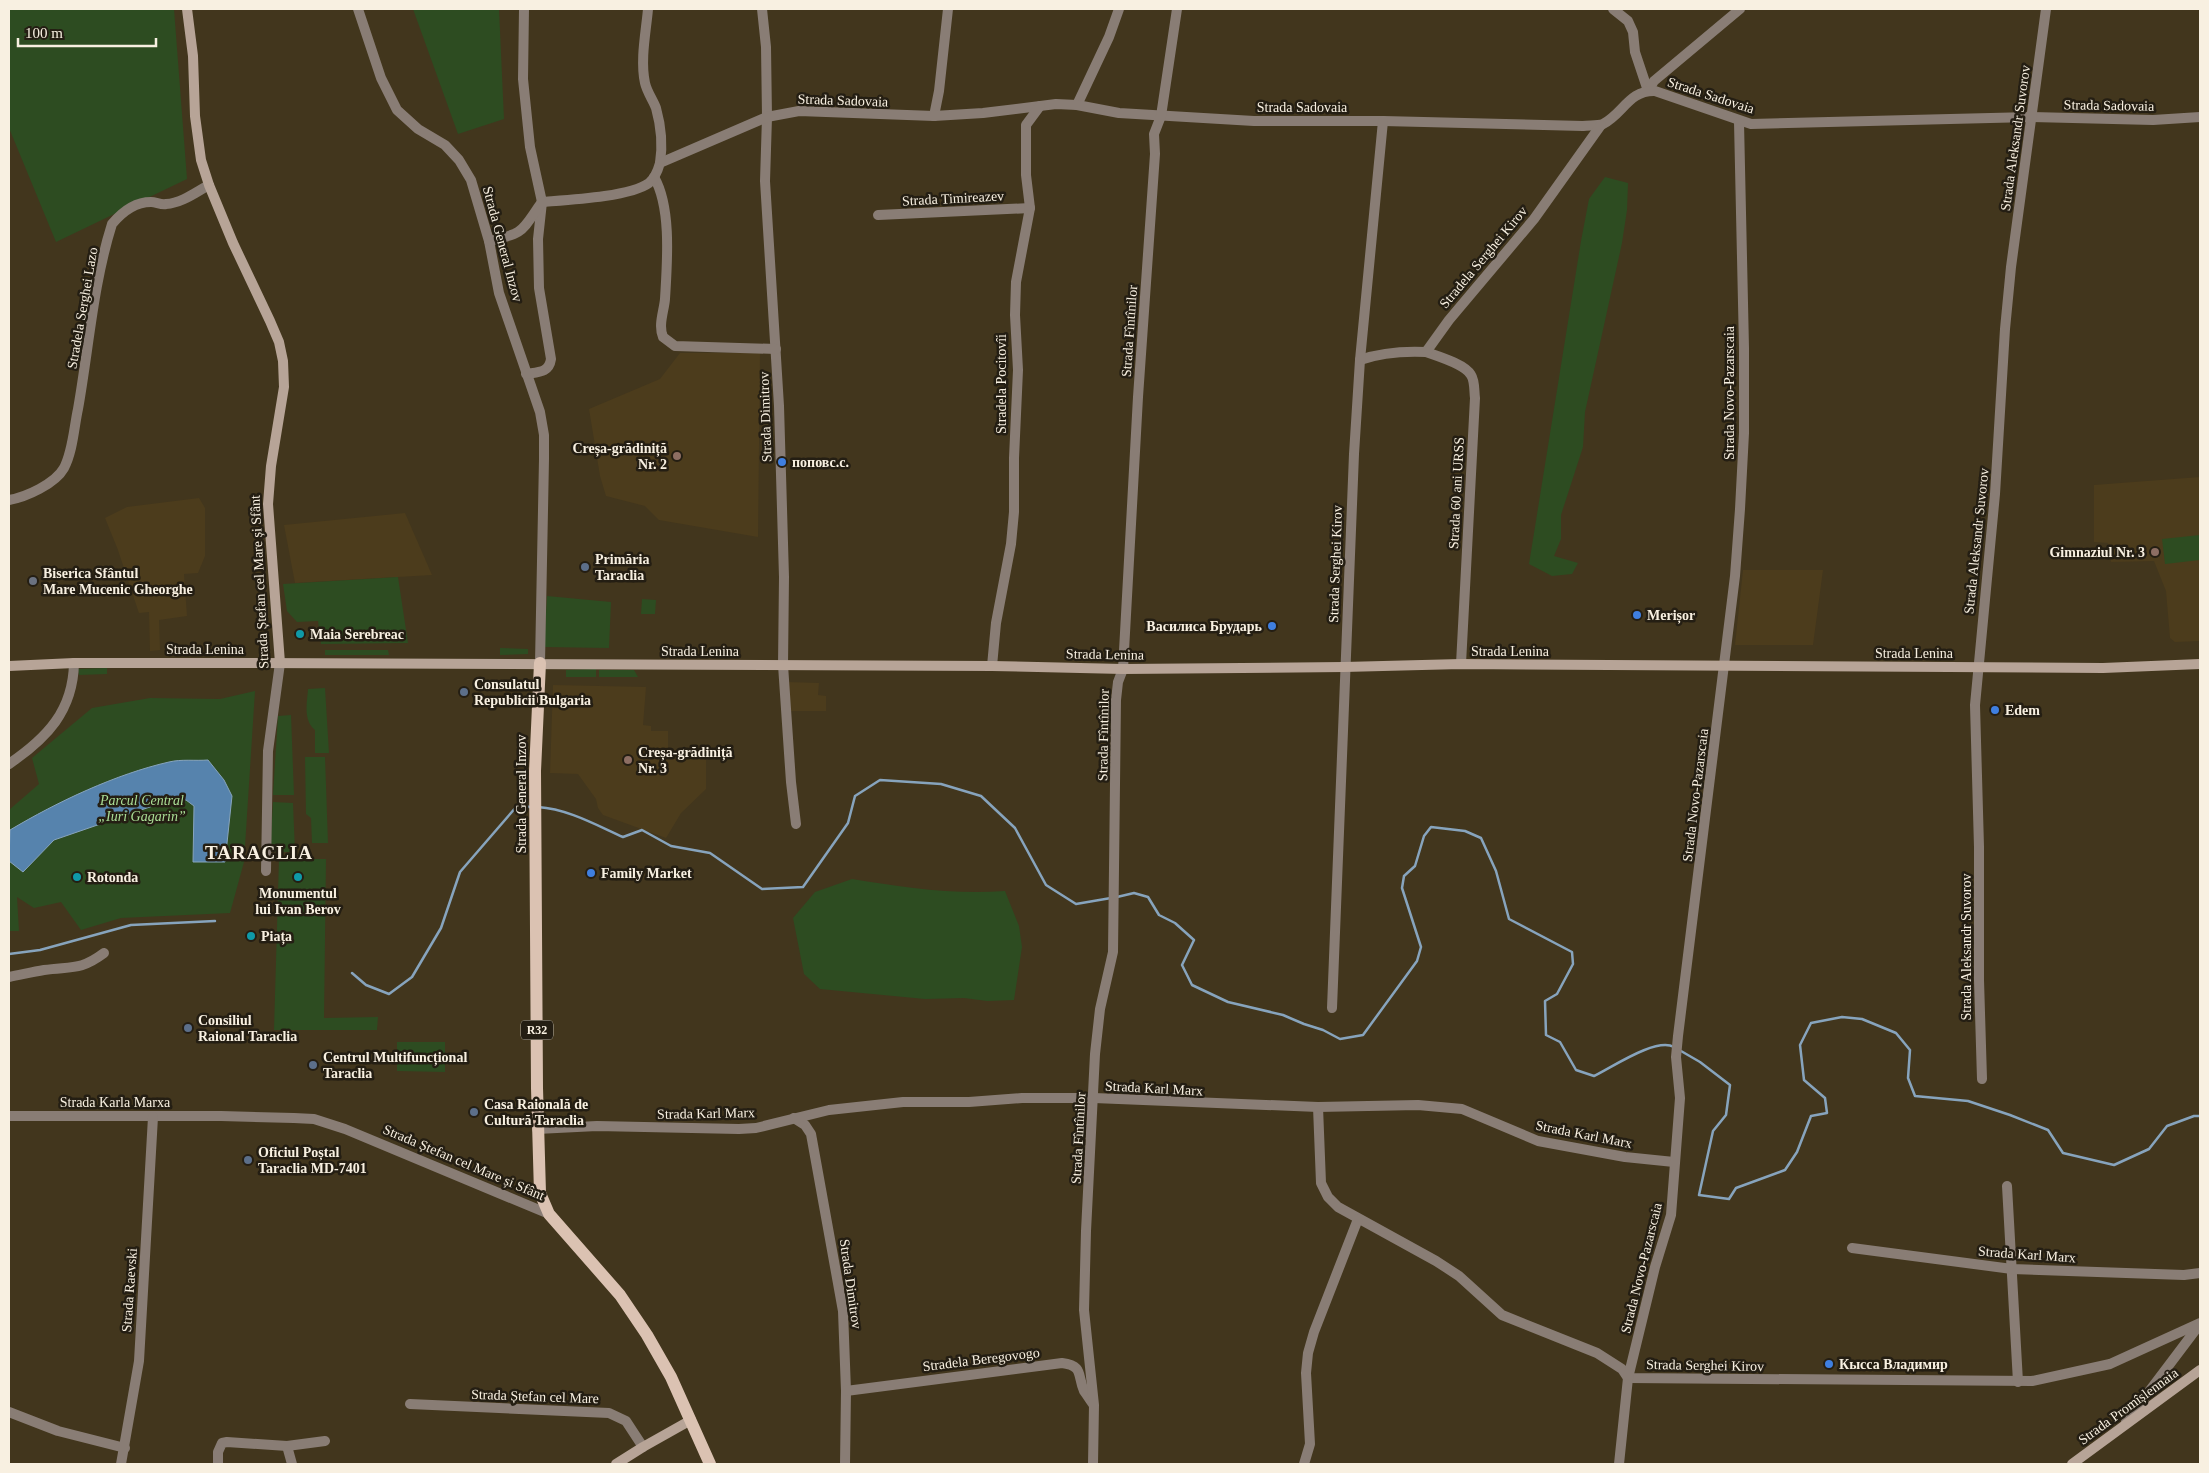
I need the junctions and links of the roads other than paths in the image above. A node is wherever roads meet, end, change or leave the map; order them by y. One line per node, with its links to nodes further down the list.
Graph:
1 (187, 9): 27 (street, Strada Ștefan cel Mare și Sfânt)
2 (358, 9): 31 (street, Strada General Inzov)
3 (524, 9): 28 (street, Strada General Inzov)
4 (648, 9): 25 (street)
5 (762, 9): 19 (street, Strada Dimitrov)
6 (948, 9): 17 (street)
7 (1119, 9): 15 (street)
8 (1177, 9): 18 (street, Strada Fîntînilor)
9 (1613, 9): 13 (street)
10 (1623, 9): 13 (street)
11 (1740, 9): 14 (street)
12 (2046, 9): 20 (street, Strada Aleksandr Suvorov)
13 (1628, 21): 14 (street)
14 (1648, 91): 23 (street, Strada Sadovaia); 24 (street, Strada Sadovaia)
15 (1077, 105): 16 (street, Strada Sadovaia); 18 (street, Strada Sadovaia)
16 (1040, 106): 17 (street, Strada Sadovaia); 29 (street, Stradela Pocitovîi)
17 (934, 116): 19 (street, Strada Sadovaia)
18 (1161, 116): 22 (street, Strada Sadovaia); 48 (street, Strada Fîntînilor)
19 (767, 117): 25 (street, Strada Sadovaia); 32 (street, Strada Dimitrov)
20 (2031, 117): 21 (street, Strada Sadovaia); 23 (street, Strada Sadovaia); 47 (street, Strada Aleksandr Suvorov)
21 (2200, 117)
22 (1383, 121): 24 (street, Strada Sadovaia); 34 (street, Strada Serghei Kirov)
23 (1739, 122): 45 (street, Strada Novo-Pazarscaia)
24 (1601, 125): 33 (street, Stradela Serghei Kirov)
25 (660, 163): 26 (street)
26 (654, 177): 28 (street); 32 (street)
27 (209, 186): 36 (street, Stradela Serghei Lazo); 37 (street, Strada Ștefan cel Mare și Sfânt)
28 (542, 202): 31 (street); 35 (street, Strada General Inzov)
29 (1030, 208): 30 (street, Strada Timireazev); 44 (street, Stradela Pocitovîi)
30 (878, 215)
31 (489, 241): 35 (street, Strada General Inzov)
32 (776, 348): 42 (street, Strada Dimitrov)
33 (1426, 352): 34 (street); 40 (street, Strada 60 ani URSS)
34 (1360, 360): 46 (street, Strada Serghei Kirov)
35 (526, 374): 39 (street, Strada General Inzov)
36 (9, 500)
37 (280, 662): 38 (street, Strada Lenina); 39 (street, Strada Lenina); 51 (street, Strada Ștefan cel Mare și Sfânt)
38 (74, 663): 43 (street, Strada Lenina); 49 (street)
39 (540, 663): 42 (street, Strada Lenina); 62 (main road, Strada General Inzov / R32)
40 (1461, 664): 45 (street, Strada Lenina); 46 (street, Strada Lenina)
41 (2200, 664): 47 (street, Strada Lenina)
42 (783, 665): 44 (street, Strada Lenina); 50 (street, Strada Dimitrov)
43 (9, 666)
44 (992, 666): 48 (street, Strada Lenina)
45 (1724, 666): 47 (street, Strada Lenina); 63 (street, Strada Novo-Pazarscaia)
46 (1344, 667): 48 (street, Strada Lenina); 54 (street, Strada Serghei Kirov)
47 (1977, 667): 55 (street, Strada Aleksandr Suvorov)
48 (1123, 669): 56 (street, Strada Fîntînilor)
49 (9, 764)
50 (796, 824)
51 (266, 871)
52 (104, 953): 53 (street)
53 (9, 977)
54 (1332, 1008)
55 (1982, 1079)
56 (1094, 1098): 57 (street, Strada Karl Marx); 61 (street, Strada Karl Marx); 76 (street, Strada Fîntînilor)
57 (1318, 1107): 63 (street, Strada Karl Marx); 66 (street, Strada Serghei Kirov)
58 (9, 1116): 60 (street, Strada Karla Marxa)
59 (221, 1116): 60 (street, Strada Karla Marxa); 65 (street, Strada Ștefan cel Mare și Sfânt)
60 (153, 1117): 83 (street, Strada Raevski)
61 (794, 1118): 62 (street, Strada Karl Marx); 74 (street, Strada Dimitrov)
62 (537, 1129): 65 (main road, Strada General Inzov / R32)
63 (1674, 1162): 72 (street, Strada Novo-Pazarscaia)
64 (2007, 1186): 68 (street)
65 (549, 1214): 78 (main road, Strada Ștefan cel Mare și Sfânt / R32)
66 (1358, 1219): 72 (street, Strada Serghei Kirov); 91 (street)
67 (1852, 1248): 68 (street, Strada Karl Marx)
68 (2012, 1268): 69 (street, Strada Karl Marx); 73 (street)
69 (2200, 1273)
70 (2200, 1324): 73 (street, Strada Serghei Kirov); 79 (street)
71 (2200, 1370): 79 (street, Strada Promîșlennaia)
72 (1628, 1378): 73 (street, Strada Serghei Kirov); 92 (street, Strada Novo-Pazarscaia)
73 (2018, 1382)
74 (846, 1392): 76 (street, Stradela Beregovogo); 89 (street, Strada Dimitrov)
75 (410, 1404): 82 (street, Strada Ștefan cel Mare)
76 (1094, 1405): 90 (street, Strada Fîntînilor)
77 (9, 1412): 83 (street)
78 (692, 1420): 82 (street); 88 (main road, Strada Ștefan cel Mare și Sfânt / R32)
79 (2124, 1425): 93 (street, Strada Promîșlennaia)
80 (325, 1441): 81 (street)
81 (287, 1446): 85 (street); 86 (street)
82 (642, 1447): 87 (street)
83 (124, 1448): 84 (street, Strada Raevski)
84 (121, 1464)
85 (218, 1464)
86 (292, 1464)
87 (616, 1464)
88 (710, 1464)
89 (845, 1464)
90 (1093, 1464)
91 (1304, 1464)
92 (1619, 1464)
93 (2072, 1464)

